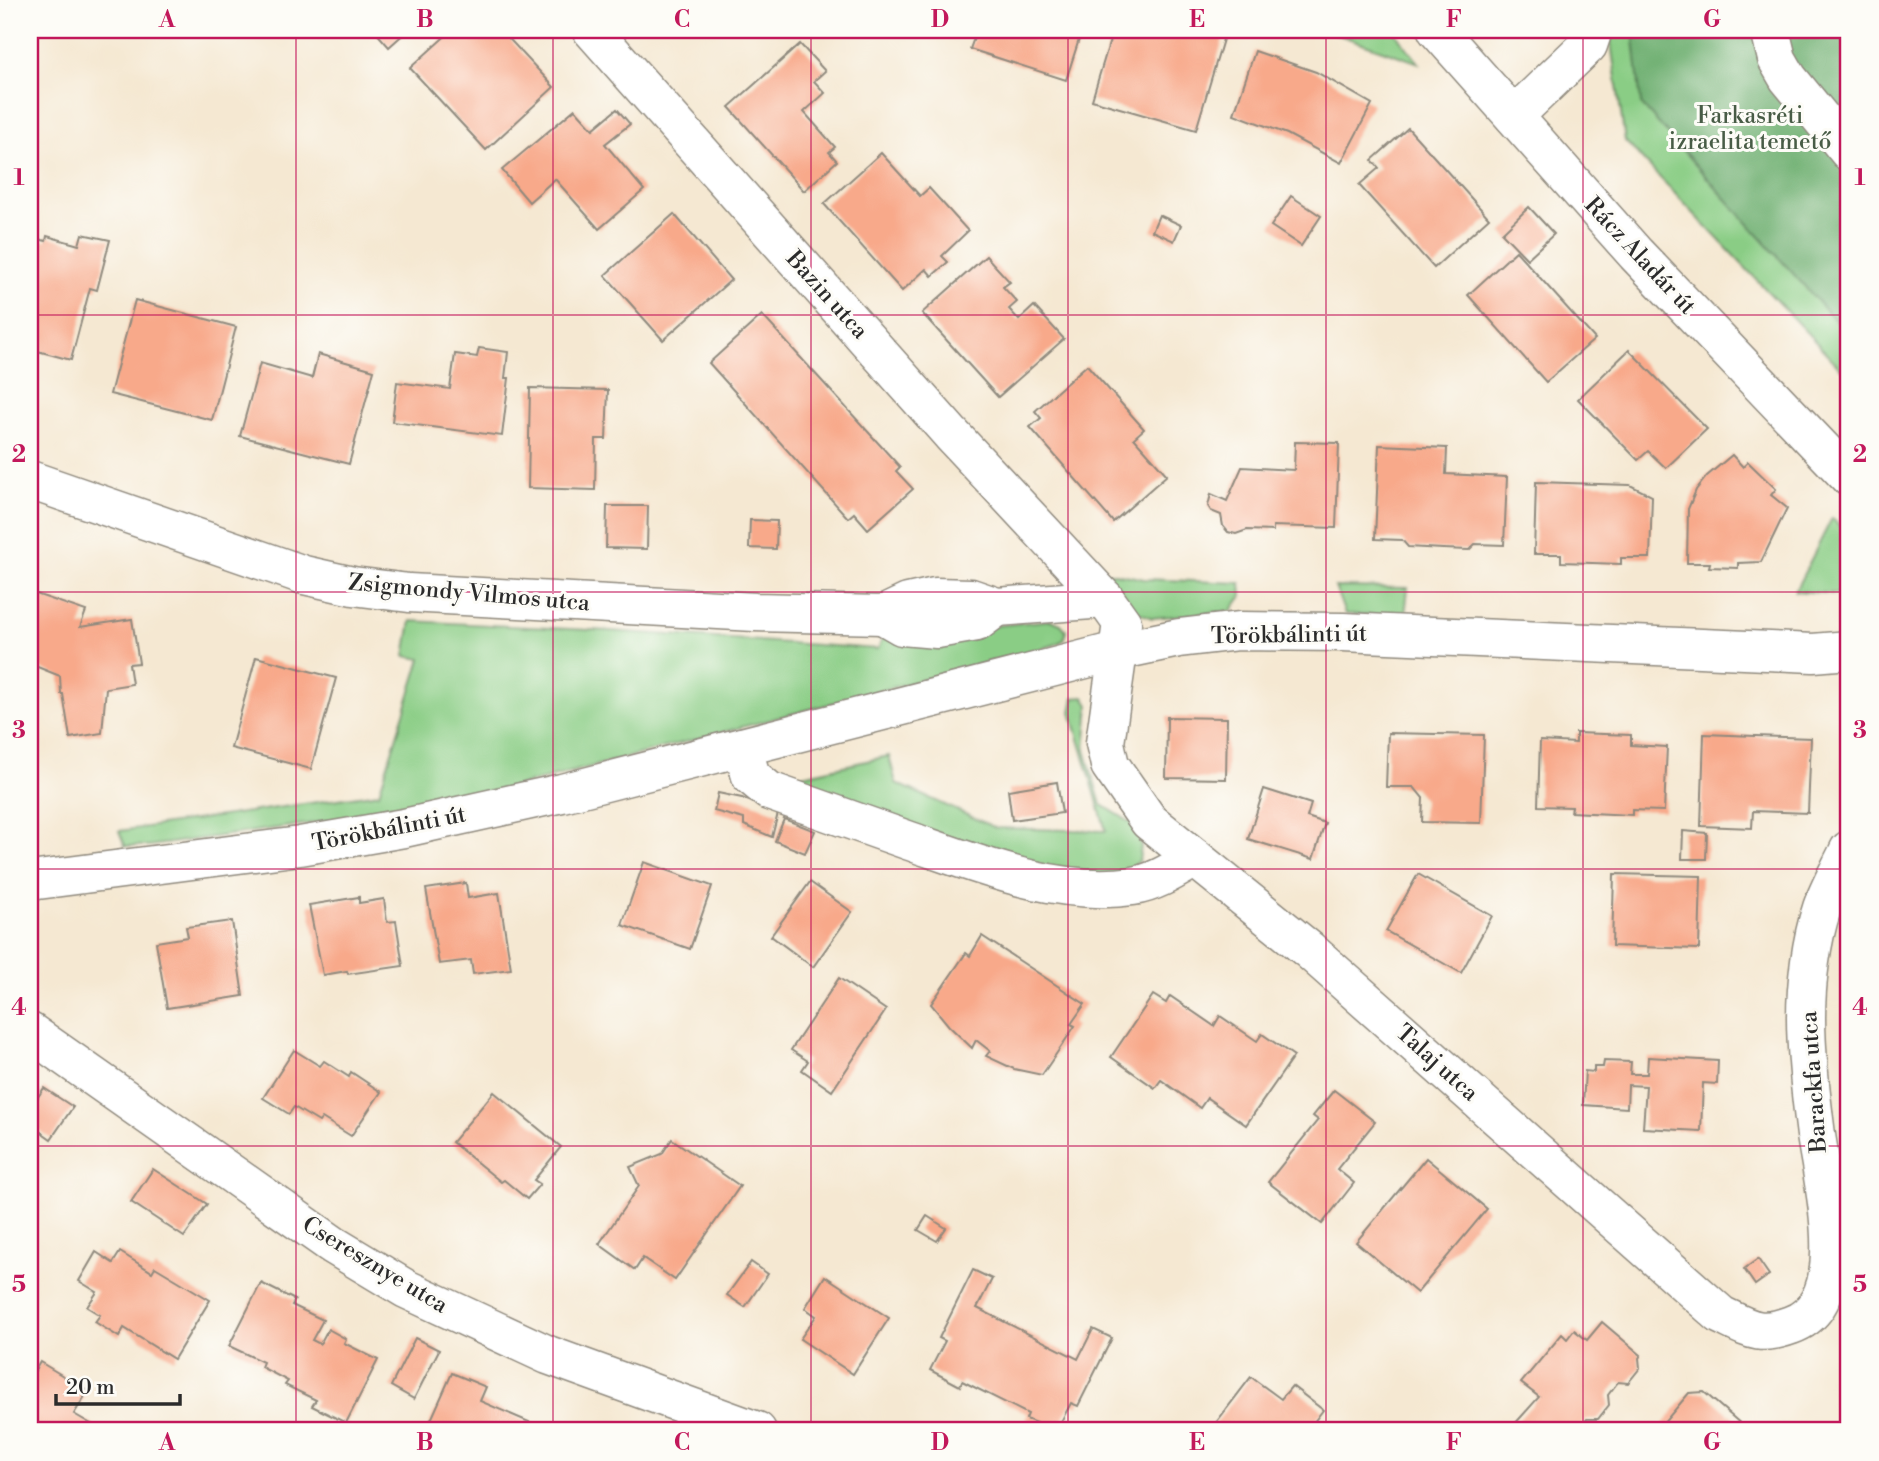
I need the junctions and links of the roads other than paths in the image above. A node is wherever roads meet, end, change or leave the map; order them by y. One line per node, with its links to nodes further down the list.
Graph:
1 (592, 30): 9 (street, Bazin utca)
2 (1437, 30): 5 (street, Rácz Aladár út)
3 (1593, 30): 5 (street)
4 (1770, 30): 6 (street)
5 (1514, 116): 7 (street, Rácz Aladár út)
6 (1849, 152)
7 (1849, 477)
8 (30, 480): 9 (street, Zsigmondy Vilmos utca)
9 (1089, 601): 11 (street, Bazin utca)
10 (1849, 650): 11 (street, Törökbálinti út)
11 (1117, 651): 12 (street, Törökbálinti út); 14 (street, Talaj utca)
12 (742, 747): 14 (street); 15 (street, Törökbálinti út)
13 (1849, 850): 17 (street, Barackfa utca)
14 (1195, 858): 17 (street, Talaj utca)
15 (30, 881)
16 (30, 1032): 18 (street, Cseresznye utca)
17 (1830, 1237)
18 (757, 1431)

